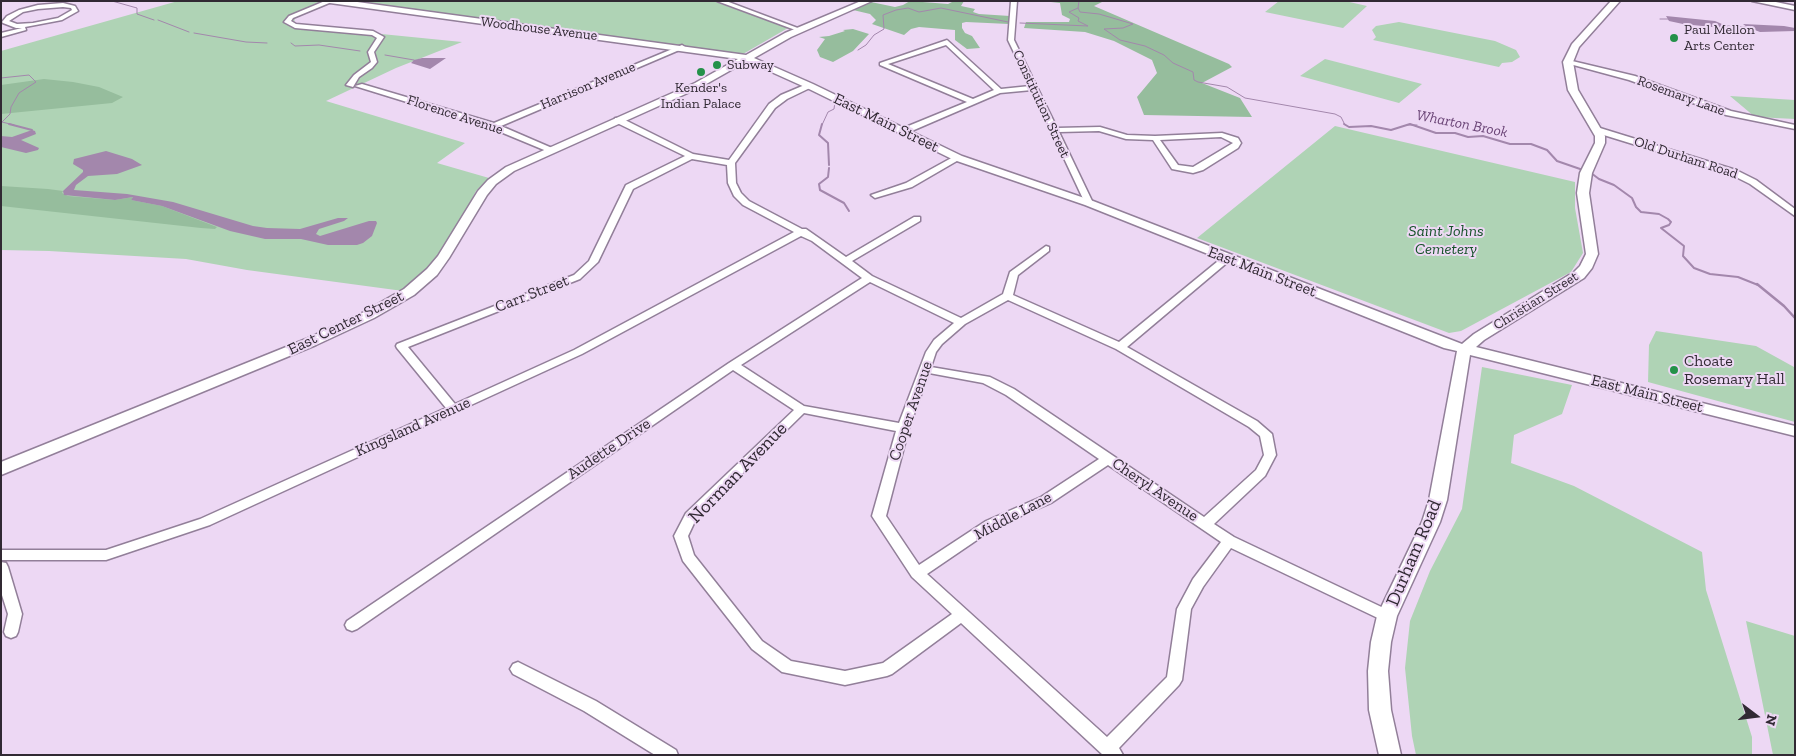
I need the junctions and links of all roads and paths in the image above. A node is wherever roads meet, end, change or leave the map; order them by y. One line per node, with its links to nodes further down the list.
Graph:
1 (330, 1): 11 (main road, Woodhouse Avenue); 14 (street)
2 (720, 1): 9 (street)
3 (868, 1): 9 (main road, East Center Street)
4 (1014, 1): 17 (street, Constitution Street)
5 (1616, 1): 13 (main road)
6 (1756, 1): 7 (main road)
7 (1795, 8)
8 (33, 25): 8 (street); 10 (street)
9 (800, 30): 12 (main road, East Center Street)
10 (1, 35)
11 (682, 47): 12 (main road, Woodhouse Avenue); 21 (street, Harrison Avenue)
12 (748, 58): 16 (main road, East Main Street); 20 (main road, East Center Street)
13 (1568, 62): 22 (street, Rosemary Lane); 24 (main road)
14 (350, 85)
15 (359, 86): 21 (street, Florence Avenue)
16 (810, 86): 25 (main road, East Main Street); 30 (street)
17 (1035, 88): 18 (street); 23 (street, Constitution Street)
18 (1000, 91): 19 (street); 19 (street)
19 (973, 102): 25 (street)
20 (618, 120): 27 (main road, East Center Street); 28 (street)
21 (494, 126): 27 (street, Florence Avenue)
22 (1795, 127)
23 (1052, 130): 26 (street); 32 (street, Constitution Street)
24 (1597, 130): 33 (street, Old Durham Road); 43 (main road, Christian Street)
25 (904, 131): 29 (main road, East Main Street)
26 (1155, 138): 26 (street)
27 (549, 150): 51 (main road, East Center Street)
28 (691, 156): 30 (street); 46 (street, Carr Street)
29 (958, 158): 31 (street); 32 (main road, East Main Street)
30 (731, 163): 35 (street)
31 (875, 195)
32 (1089, 203): 37 (main road, East Main Street)
33 (1795, 213)
34 (917, 219): 38 (street)
35 (803, 231): 38 (street); 46 (street, Kingsland Avenue)
36 (1046, 249): 40 (street)
37 (1226, 258): 42 (street); 43 (main road, East Main Street)
38 (845, 262): 39 (street)
39 (869, 278): 41 (street); 44 (street, Audette Drive)
40 (1008, 296): 41 (street, Cooper Avenue); 42 (street)
41 (961, 322): 45 (street, Cooper Avenue)
42 (1120, 347): 52 (street)
43 (1464, 350): 49 (main road, East Main Street); 58 (main road, Durham Road)
44 (732, 365): 47 (street); 59 (street, Audette Drive)
45 (924, 369): 48 (street, Cooper Avenue); 50 (street, Cheryl Avenue)
46 (453, 409): 54 (street, Kingsland Avenue)
47 (801, 409): 48 (street); 57 (street, Norman Avenue)
48 (903, 428): 56 (street, Cooper Avenue)
49 (1795, 431)
50 (1108, 459): 52 (street, Cheryl Avenue); 56 (street, Middle Lane)
51 (1, 469)
52 (1205, 524): 53 (street, Cheryl Avenue)
53 (1229, 541): 58 (street, Cheryl Avenue); 62 (street)
54 (1, 555)
55 (1, 566): 60 (street)
56 (917, 573): 57 (street, Cooper Avenue)
57 (961, 616): 62 (street, Cooper Avenue)
58 (1387, 616): 64 (main road, Durham Road)
59 (352, 625)
60 (11, 632)
61 (518, 669): 63 (street)
62 (1111, 751)
63 (670, 755)
64 (1390, 755)

